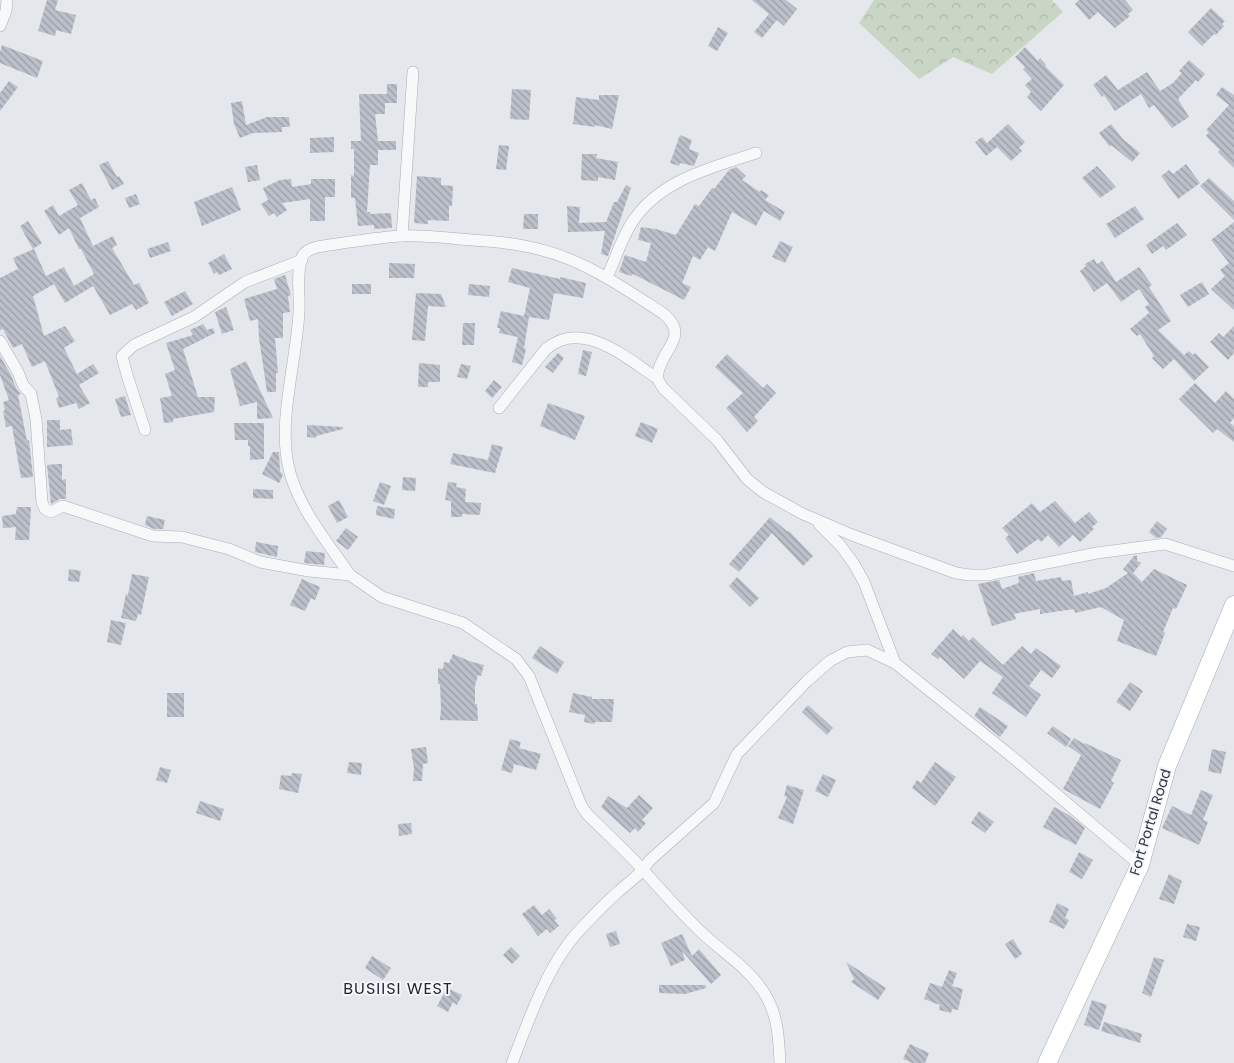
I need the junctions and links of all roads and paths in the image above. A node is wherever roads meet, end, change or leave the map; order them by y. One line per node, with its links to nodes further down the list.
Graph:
1 (7, 0): 2 (street)
2 (0, 26)
3 (413, 72): 5 (street)
4 (756, 153): 7 (street)
5 (402, 236): 6 (street); 7 (street)
6 (302, 260): 11 (street); 14 (street)
7 (607, 277): 9 (street)
8 (0, 341): 14 (street)
9 (657, 378): 10 (street); 12 (street)
10 (499, 408)
11 (145, 430)
12 (815, 519): 13 (street); 16 (street)
13 (1234, 566)
14 (350, 574): 18 (street)
15 (1234, 605): 17 (main road, Fort Portal Road)
16 (895, 662): 17 (street); 18 (street)
17 (1140, 865): 21 (main road, Fort Portal Road)
18 (644, 870): 19 (street); 20 (street)
19 (512, 1063)
20 (780, 1063)
21 (1047, 1063)

